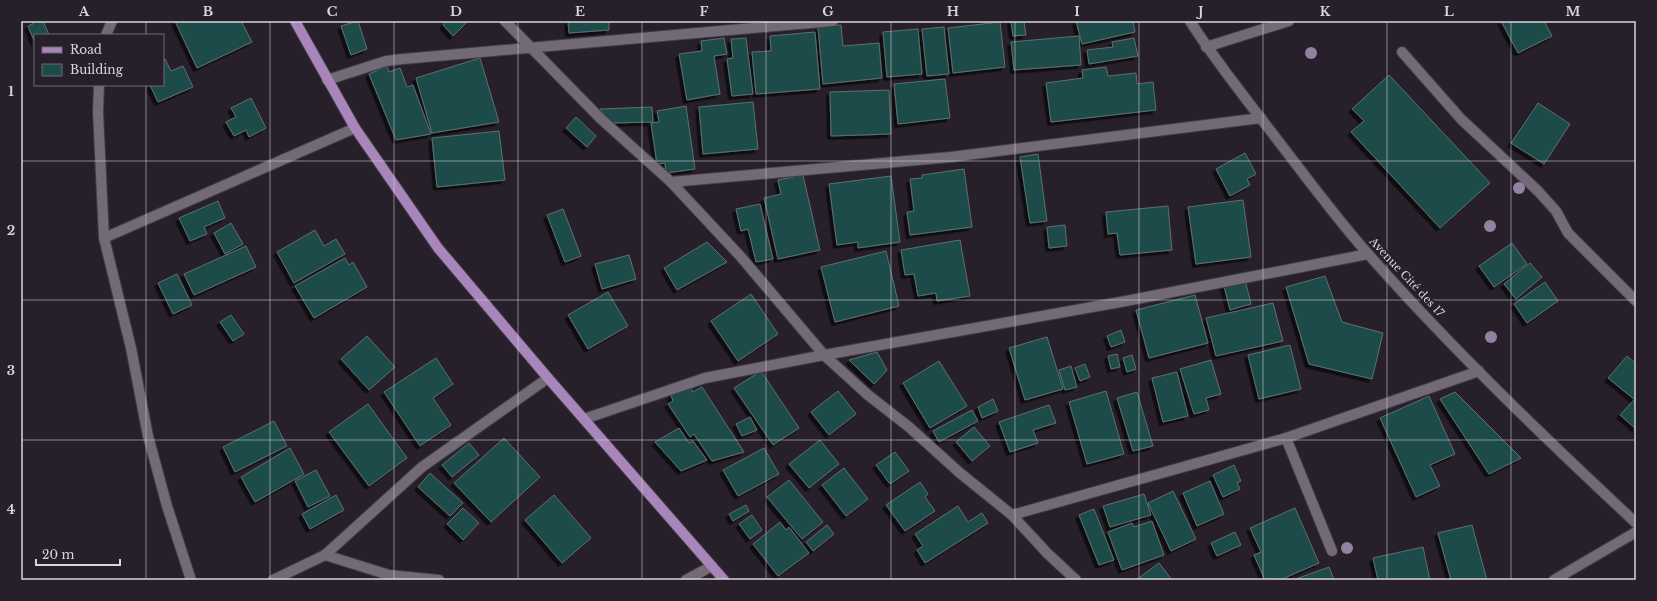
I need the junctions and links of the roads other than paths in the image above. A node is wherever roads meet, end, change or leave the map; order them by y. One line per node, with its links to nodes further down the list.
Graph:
1 (112, 21): 7 (street)
2 (295, 21): 11 (main road)
3 (505, 21): 9 (street)
4 (833, 21): 9 (street)
5 (1190, 21): 8 (street, Avenue Cité des 17)
6 (1289, 21): 8 (street)
7 (106, 34)
8 (1206, 46): 13 (street, Avenue Cité des 17)
9 (532, 48): 11 (street); 15 (street)
10 (1402, 52): 18 (street)
11 (327, 80): 14 (main road)
12 (99, 86): 16 (street)
13 (1261, 118): 15 (street); 17 (street, Avenue Cité des 17)
14 (354, 128): 16 (street); 21 (main road)
15 (671, 182): 19 (street)
16 (104, 238): 30 (street)
17 (1368, 254): 19 (street); 20 (street, Avenue Cité des 17)
18 (1636, 301)
19 (824, 354): 22 (street); 24 (street)
20 (1479, 370): 23 (street); 25 (street, Avenue Cité des 17)
21 (548, 378): 22 (main road); 28 (street)
22 (584, 419): 29 (main road)
23 (1286, 438): 24 (street); 27 (street)
24 (1012, 515): 35 (street)
25 (1636, 523)
26 (1636, 532): 36 (street)
27 (1332, 551)
28 (325, 555): 31 (street); 32 (street)
29 (712, 566): 33 (street); 34 (main road)
30 (191, 580)
31 (272, 580)
32 (439, 580)
33 (686, 580)
34 (724, 580)
35 (1076, 580)
36 (1554, 580)

